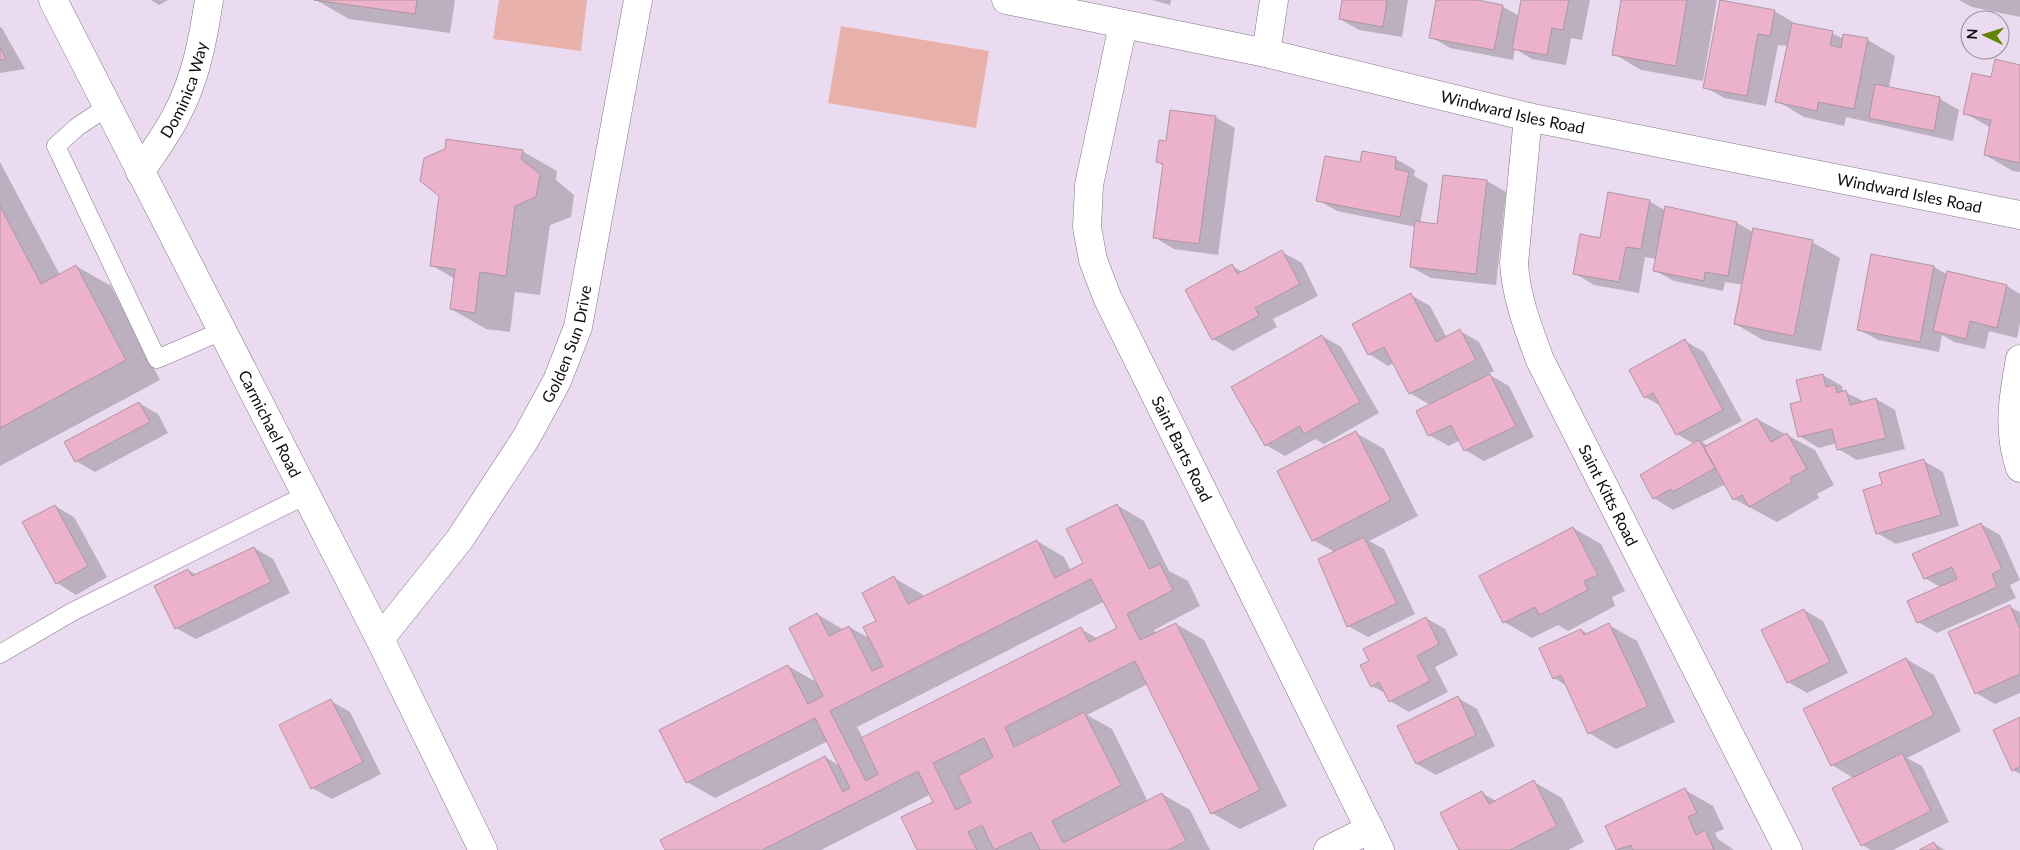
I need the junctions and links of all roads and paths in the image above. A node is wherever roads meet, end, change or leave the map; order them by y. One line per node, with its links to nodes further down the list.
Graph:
1 (53, 0): 8 (street, Carmichael Road)
2 (209, 0): 10 (street, Dominica Way)
3 (638, 0): 16 (street, Golden Sun Drive)
4 (1006, 0): 6 (street, Windward Isles Road)
5 (1274, 0): 7 (street)
6 (1123, 25): 7 (street, Windward Isles Road); 18 (street, Saint Barts Road)
7 (1266, 53): 9 (street, Windward Isles Road)
8 (107, 107): 10 (street, Carmichael Road); 12 (lane)
9 (1528, 117): 11 (street, Windward Isles Road); 21 (street, Saint Kitts Road)
10 (140, 172): 12 (street, Carmichael Road)
11 (2020, 215)
12 (222, 331): 15 (street, Carmichael Road)
13 (2020, 359): 14 (street)
14 (2020, 468)
15 (306, 495): 16 (street, Carmichael Road); 17 (lane)
16 (380, 639): 19 (street, Carmichael Road)
17 (0, 654)
18 (1375, 840): 20 (street)
19 (483, 850)
20 (1328, 850)
21 (1788, 850)

